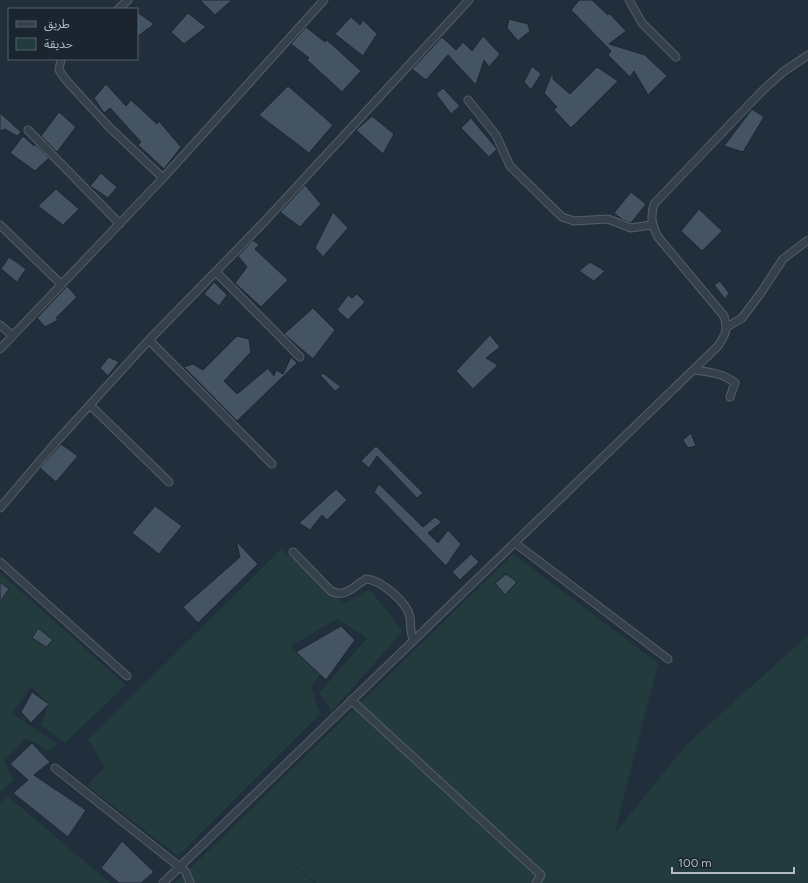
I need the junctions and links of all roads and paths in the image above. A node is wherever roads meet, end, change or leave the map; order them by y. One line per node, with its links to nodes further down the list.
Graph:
1 (128, 0): 5 (street)
2 (324, 0): 11 (street)
3 (469, 0): 16 (street)
4 (630, 0): 7 (street)
5 (119, 8)
6 (808, 55): 13 (street)
7 (676, 57)
8 (61, 60): 11 (street)
9 (468, 100): 13 (street)
10 (28, 130): 12 (street)
11 (163, 178): 12 (street)
12 (120, 224): 17 (street)
13 (652, 224): 19 (street)
14 (0, 225): 17 (street)
15 (808, 240): 19 (street)
16 (216, 272): 21 (street); 23 (street)
17 (61, 284): 20 (street)
18 (0, 325): 20 (street)
19 (727, 327): 24 (street)
20 (12, 335): 22 (street)
21 (149, 340): 26 (street); 27 (street)
22 (0, 349)
23 (300, 357)
24 (694, 370): 25 (street); 30 (street)
25 (730, 397)
26 (90, 405): 28 (street); 29 (street)
27 (272, 464)
28 (168, 482)
29 (0, 508)
30 (515, 543): 33 (street); 34 (street)
31 (293, 552): 33 (street)
32 (0, 562): 35 (street)
33 (413, 639): 36 (street)
34 (668, 659)
35 (127, 676)
36 (351, 700): 38 (street); 41 (street)
37 (55, 768): 38 (street)
38 (179, 867): 39 (street); 40 (street)
39 (163, 883)
40 (190, 883)
41 (536, 883)

